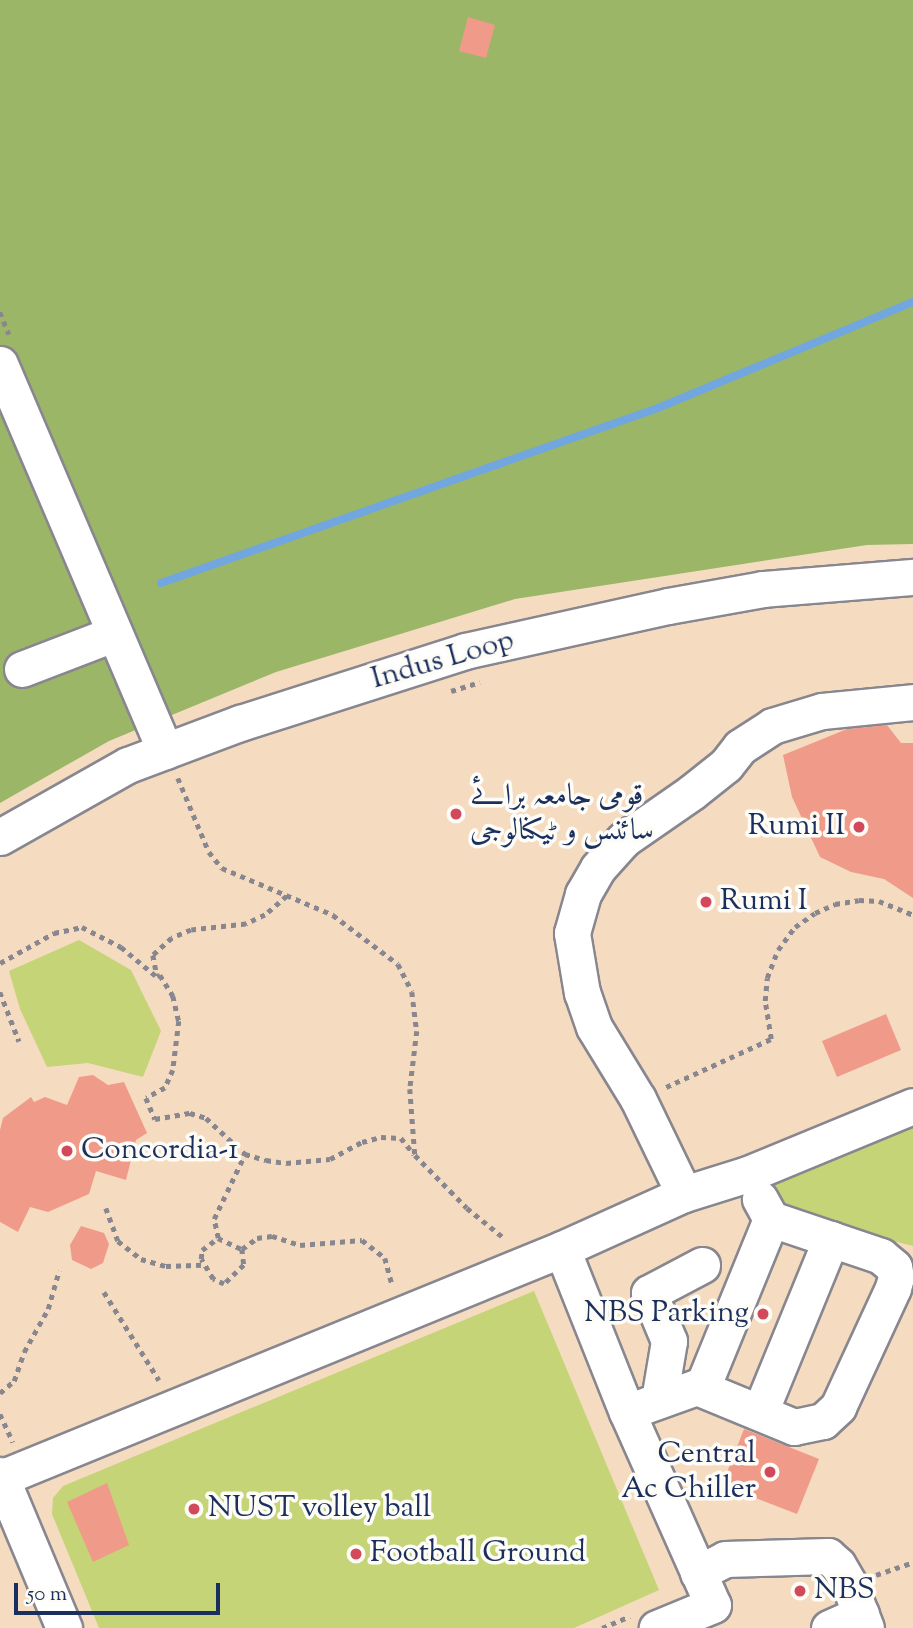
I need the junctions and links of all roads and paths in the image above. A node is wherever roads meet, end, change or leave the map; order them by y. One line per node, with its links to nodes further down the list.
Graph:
1 (0, 312): 2 (path)
2 (5, 351): 4 (street)
3 (913, 577): 9 (street, Indus Loop)
4 (113, 634): 5 (street); 9 (street)
5 (22, 669)
6 (491, 679): 7 (path)
7 (439, 695)
8 (913, 702): 17 (street)
9 (175, 771): 10 (street, Indus Loop); 11 (path)
10 (0, 837)
11 (287, 895): 14 (path); 20 (path)
12 (913, 915): 17 (path)
13 (0, 963): 14 (path)
14 (157, 976): 19 (path)
15 (0, 992): 16 (path)
16 (19, 1041)
17 (638, 1099): 22 (street)
18 (913, 1105): 21 (street)
19 (245, 1154): 20 (path); 25 (path)
20 (415, 1155): 28 (path)
21 (748, 1174): 22 (street); 24 (street)
22 (684, 1194): 28 (street)
23 (106, 1208): 29 (path)
24 (771, 1219): 26 (street); 34 (street)
25 (218, 1238): 27 (path); 29 (path)
26 (831, 1239): 39 (street); 39 (street)
27 (242, 1249): 29 (path); 32 (path)
28 (551, 1253): 37 (street); 38 (street)
29 (202, 1265)
30 (702, 1265): 36 (street)
31 (59, 1271): 35 (path)
32 (393, 1289)
33 (104, 1292): 37 (path)
34 (702, 1388): 36 (street); 39 (street)
35 (0, 1393)
36 (659, 1400): 38 (street)
37 (177, 1406): 40 (street)
38 (627, 1412): 41 (street)
39 (760, 1412)
40 (1, 1477): 44 (street)
41 (698, 1573): 42 (street); 43 (street)
42 (718, 1616): 45 (street)
43 (864, 1621): 46 (street)
44 (64, 1628)
45 (657, 1628)
46 (829, 1628)

